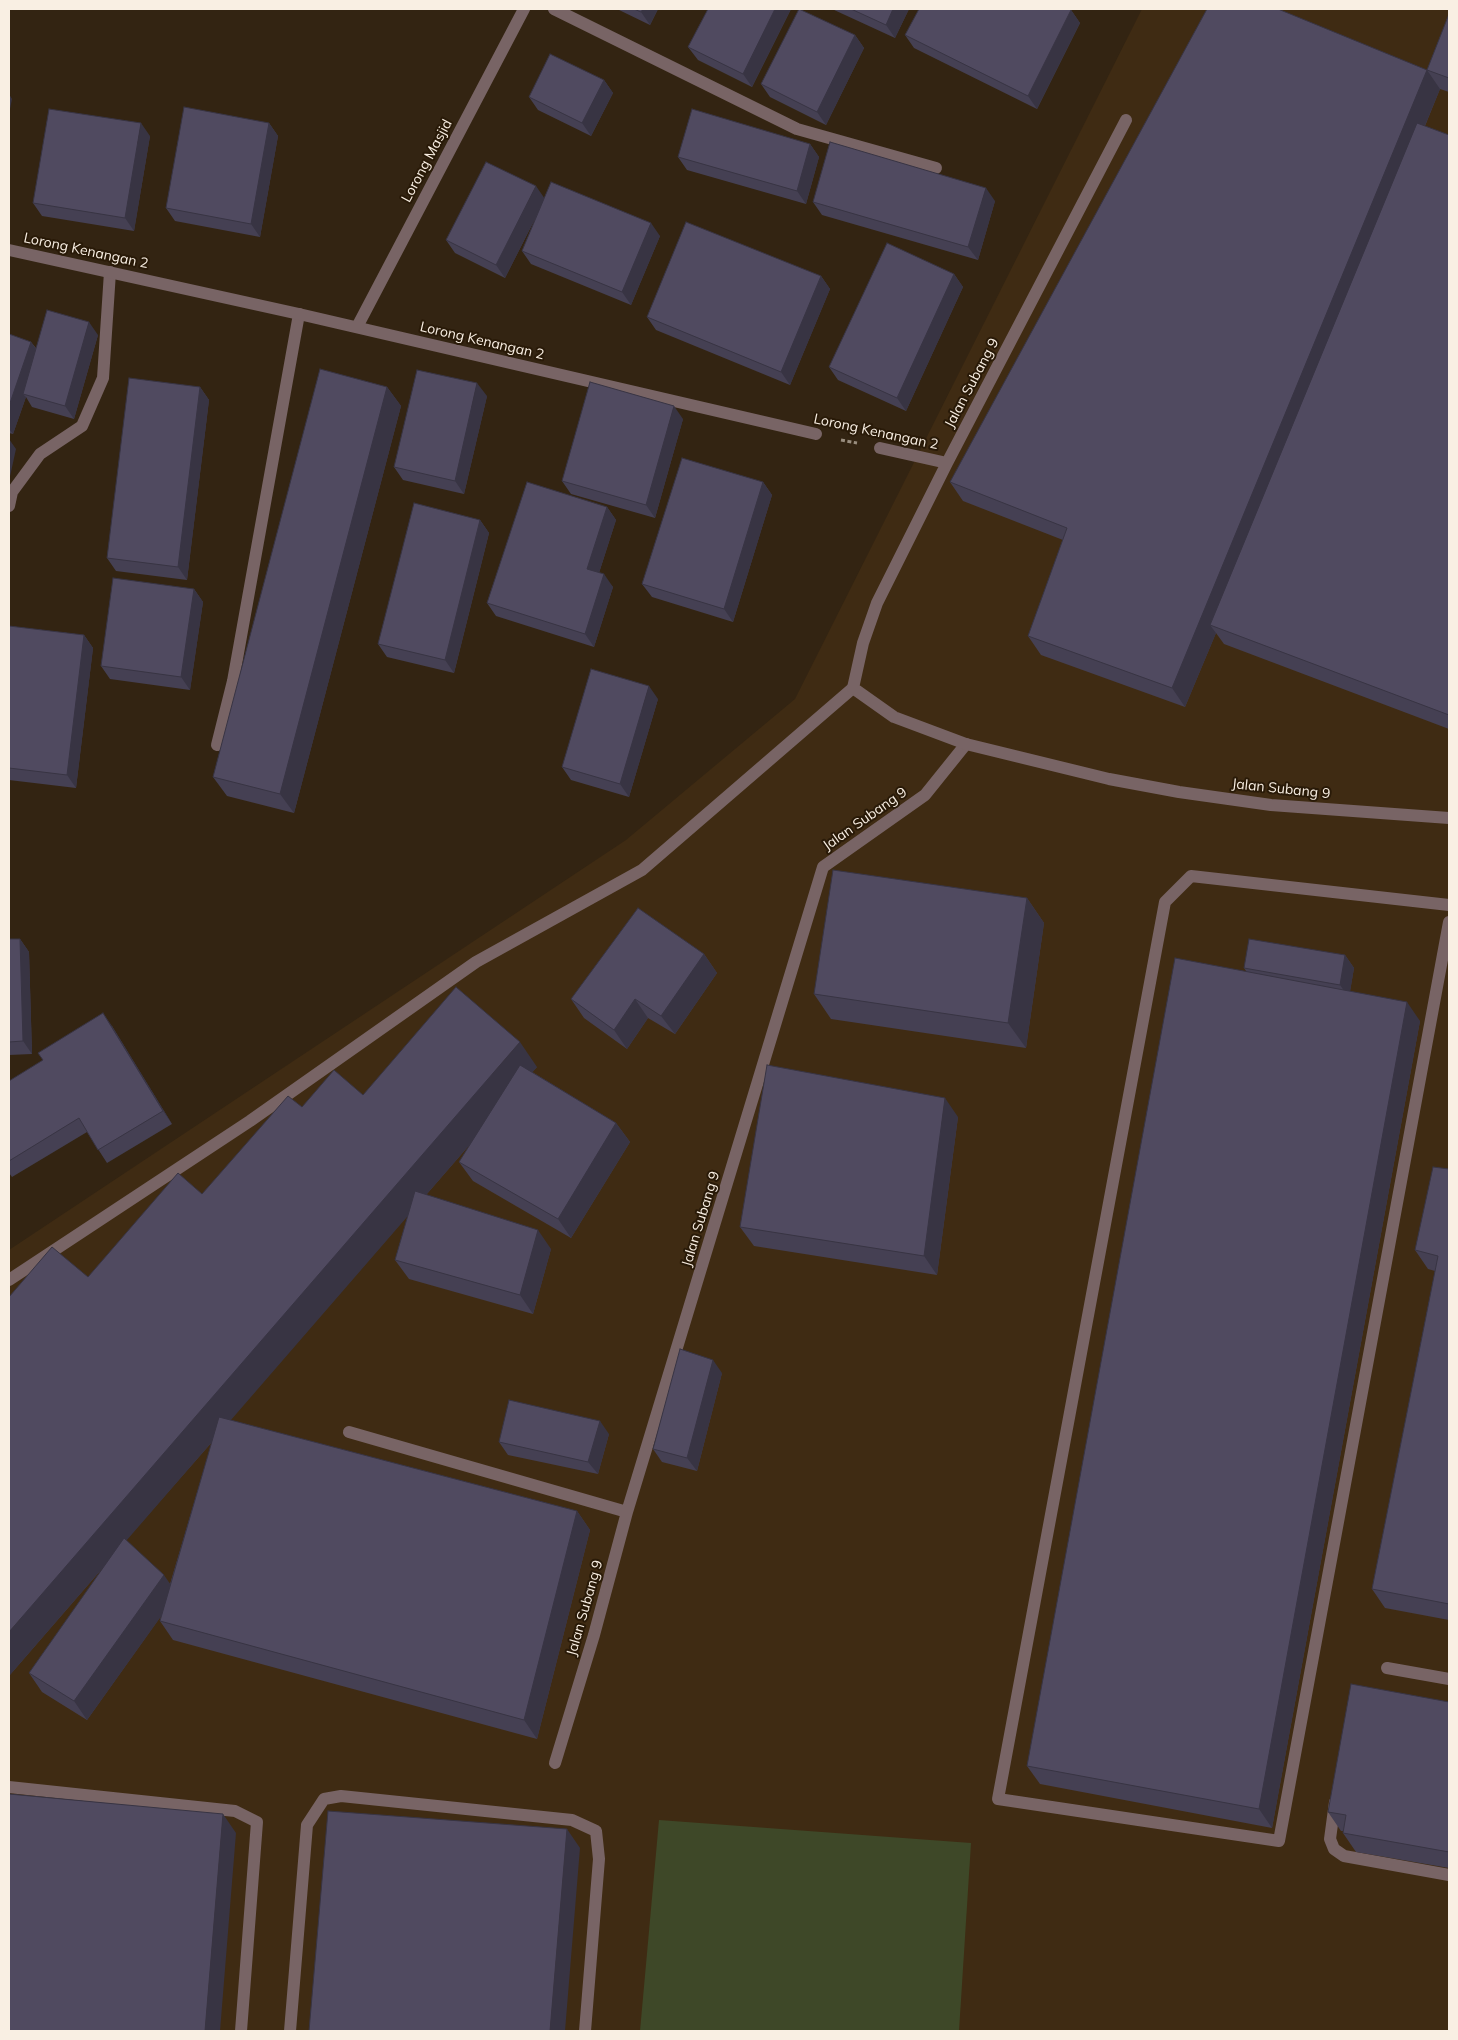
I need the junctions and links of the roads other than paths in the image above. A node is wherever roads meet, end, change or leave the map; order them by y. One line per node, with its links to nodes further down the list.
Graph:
1 (524, 9): 8 (street, Lorong Masjid)
2 (554, 9): 4 (street)
3 (1126, 120): 11 (street, Jalan Subang 9)
4 (936, 168)
5 (9, 250): 6 (street, Lorong Kenangan 2)
6 (110, 272): 7 (street, Lorong Kenangan 2); 12 (street)
7 (300, 314): 8 (street, Lorong Kenangan 2); 15 (street)
8 (357, 327): 9 (street, Lorong Kenangan 2)
9 (816, 434)
10 (880, 448): 11 (street, Lorong Kenangan 2)
11 (947, 463): 13 (street, Jalan Subang 9)
12 (9, 506)
13 (853, 688): 14 (street, Jalan Subang 9); 19 (street)
14 (966, 744): 16 (street, Jalan Subang 9); 21 (street, Jalan Subang 9)
15 (217, 745)
16 (1449, 818)
17 (1449, 905): 18 (street)
18 (1449, 922)
19 (9, 1280)
20 (349, 1432): 21 (street)
21 (627, 1512): 24 (street, Jalan Subang 9)
22 (1387, 1668): 23 (street)
23 (1449, 1679)
24 (555, 1764)
25 (9, 1787): 28 (street)
26 (1337, 1790): 27 (street)
27 (1449, 1875)
28 (241, 2031)
29 (290, 2031): 30 (street)
30 (585, 2031)

